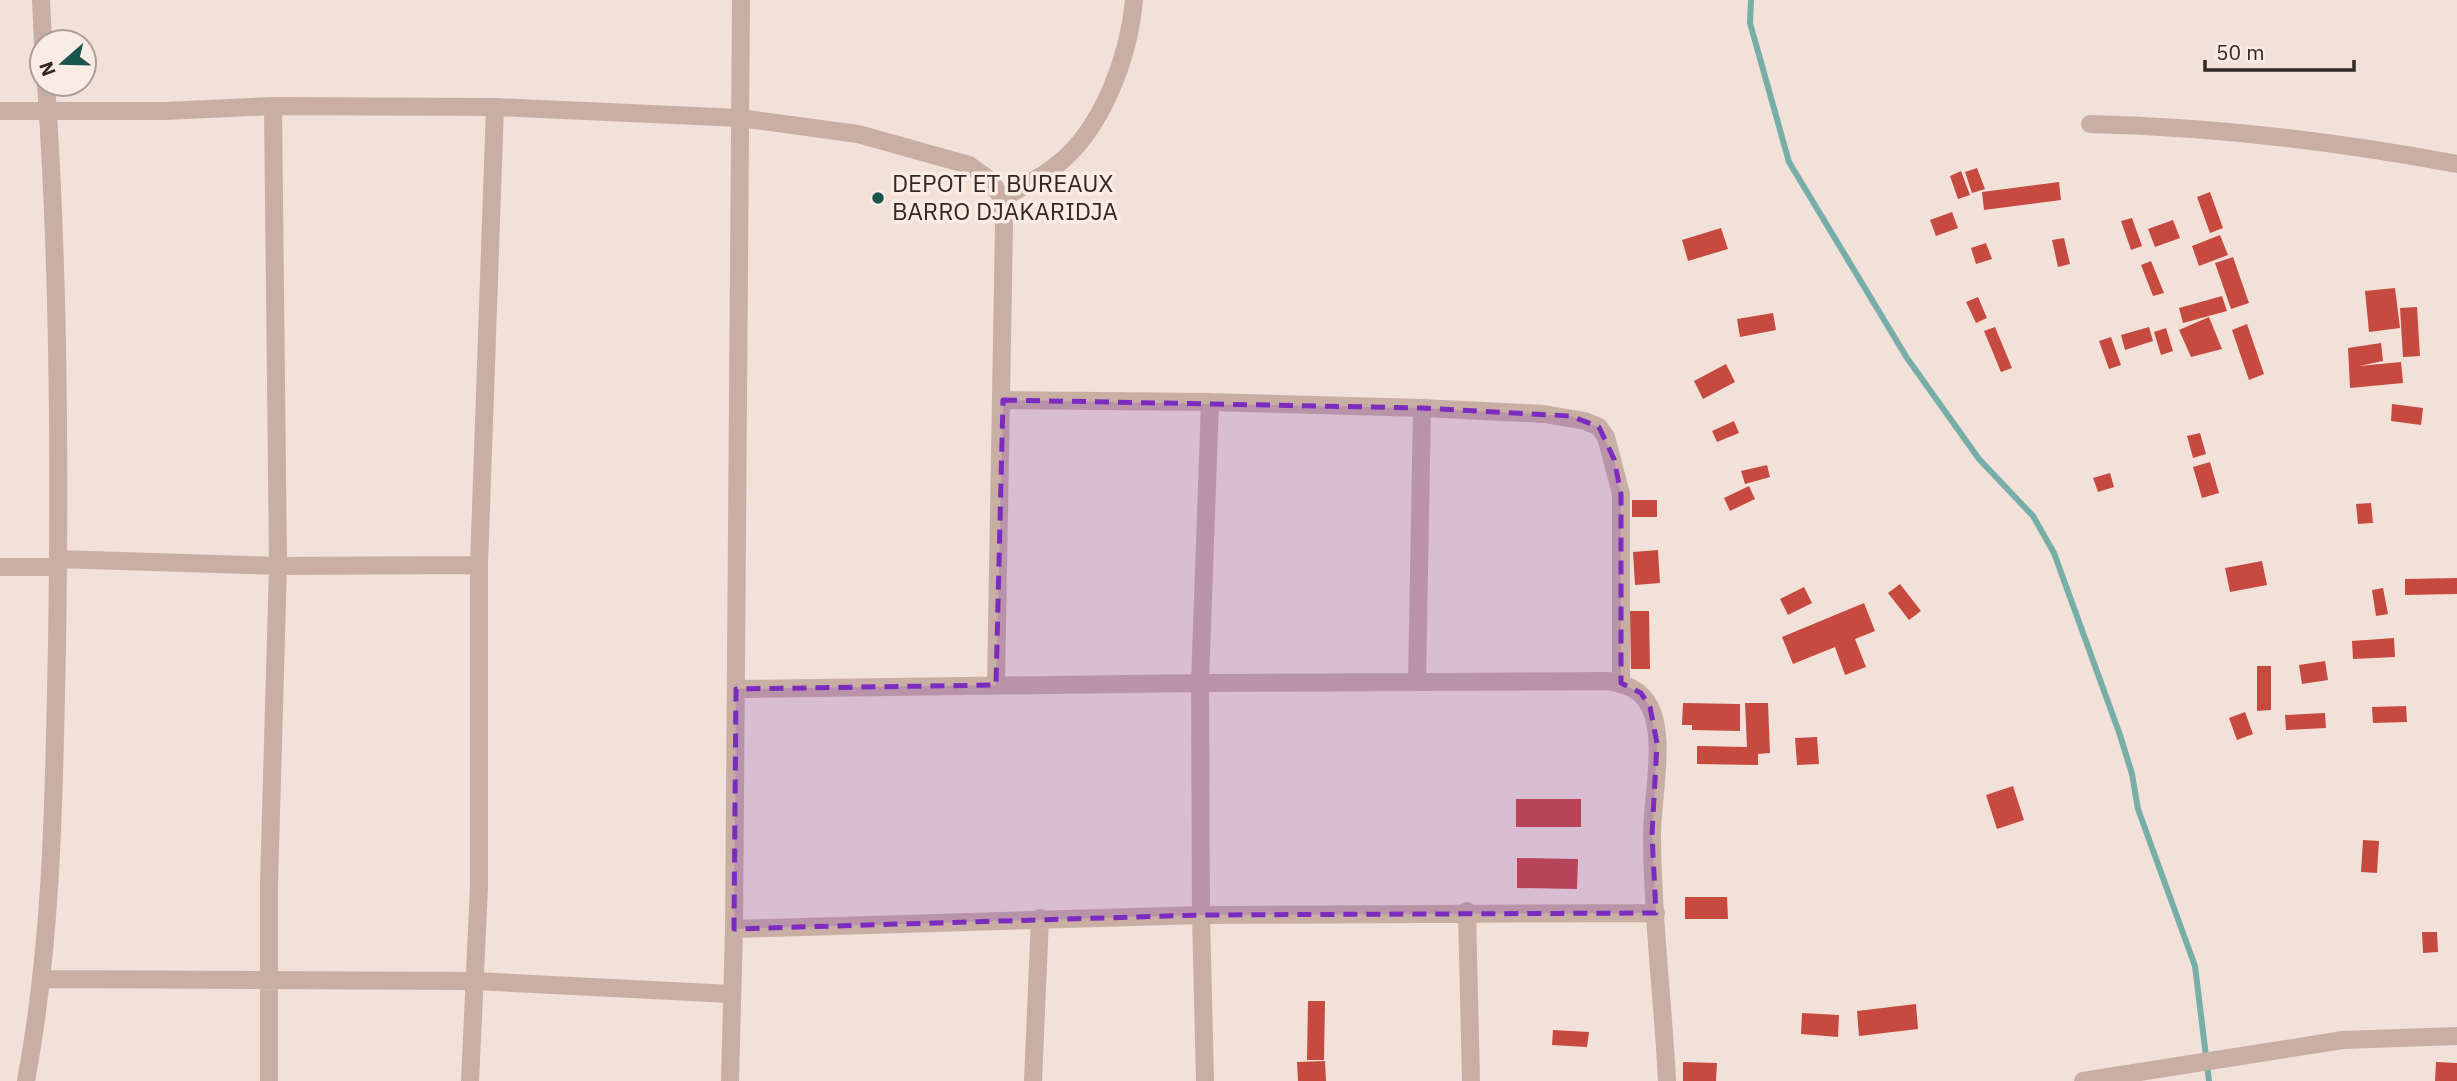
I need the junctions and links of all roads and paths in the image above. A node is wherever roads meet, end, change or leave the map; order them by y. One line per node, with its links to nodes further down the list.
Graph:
1 (41, 0): 4 (street)
2 (741, 0): 10 (street)
3 (1134, 0): 13 (street)
4 (42, 28)
5 (47, 98): 8 (street)
6 (273, 106): 7 (street); 8 (street); 19 (street)
7 (495, 107): 10 (street); 18 (street)
8 (47, 110): 9 (street); 17 (street)
9 (0, 111)
10 (740, 118): 13 (street); 25 (street)
11 (2090, 124): 12 (street)
12 (2457, 163)
13 (1002, 198): 14 (street)
14 (1003, 400): 15 (street); 24 (street)
15 (1210, 402): 16 (street); 22 (street)
16 (1422, 408): 21 (street); 23 (street)
17 (58, 563): 19 (street); 20 (street); 31 (street)
18 (479, 565): 19 (street); 33 (street)
19 (278, 566): 32 (street)
20 (0, 567)
21 (1417, 682): 22 (street); 23 (street)
22 (1200, 683): 24 (street); 28 (street)
23 (1621, 683): 27 (street)
24 (996, 685): 25 (street)
25 (736, 689): 30 (street)
26 (1467, 911): 27 (street); 28 (street); 42 (street)
27 (1656, 913): 43 (street)
28 (1201, 915): 29 (street); 41 (street)
29 (1040, 918): 30 (street); 40 (street)
30 (734, 929): 34 (street)
31 (43, 979): 32 (street); 36 (street)
32 (270, 979): 33 (street); 37 (street)
33 (475, 981): 34 (street); 38 (street)
34 (731, 994): 39 (street)
35 (2457, 1036): 44 (street)
36 (26, 1081)
37 (269, 1081)
38 (470, 1081)
39 (730, 1081)
40 (1032, 1081)
41 (1205, 1081)
42 (1471, 1081)
43 (1667, 1081)
44 (2083, 1081)

